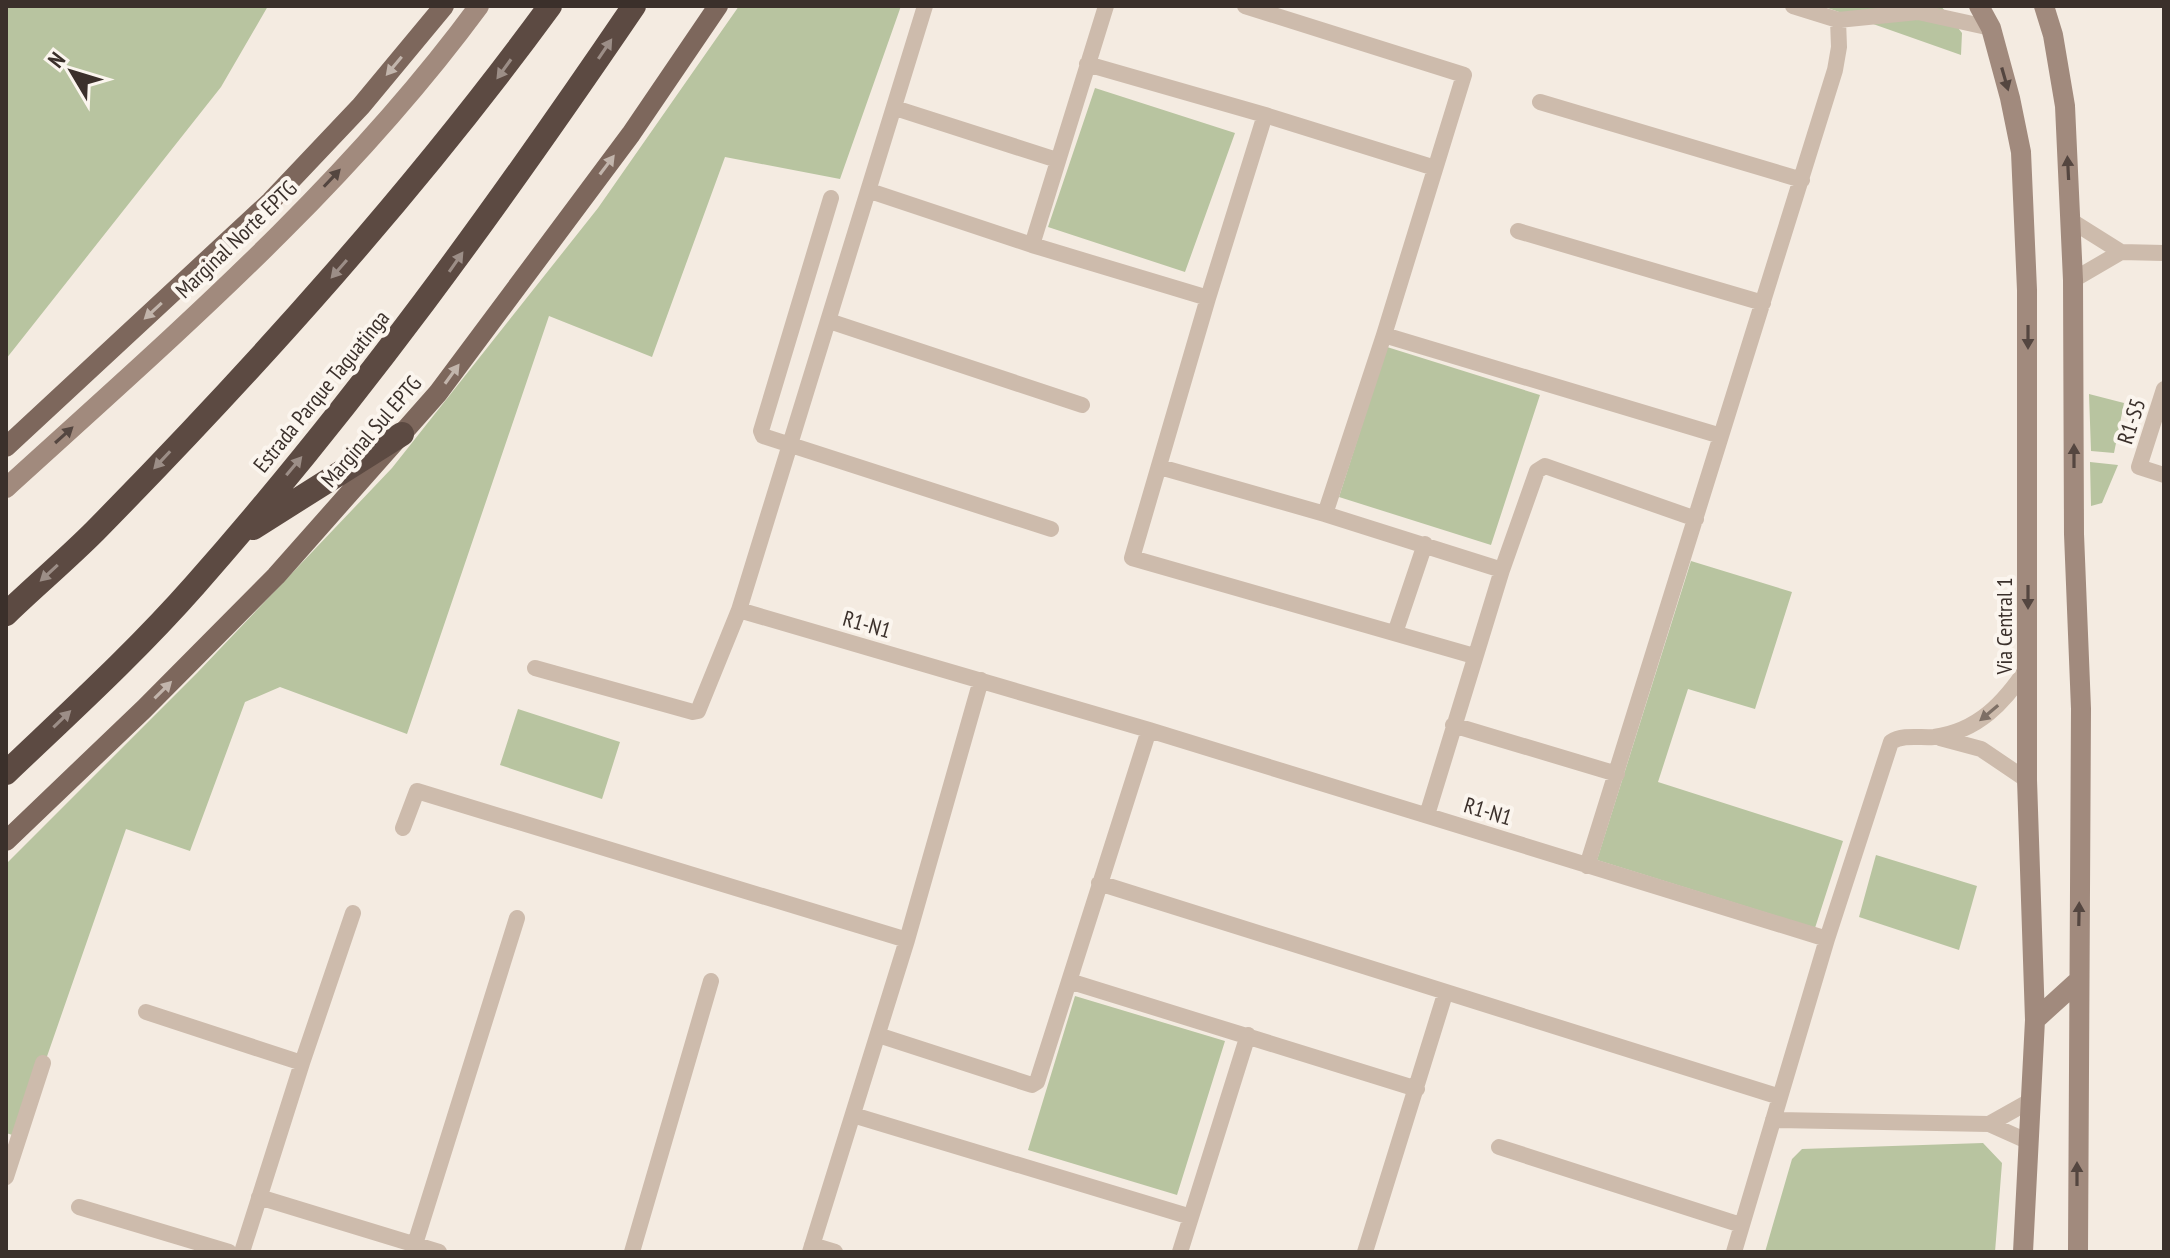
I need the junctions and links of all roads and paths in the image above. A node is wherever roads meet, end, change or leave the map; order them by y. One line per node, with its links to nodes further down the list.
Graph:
1 (444, 6): 38 (main road, Marginal Norte EPTG, one-way to 38)
2 (479, 6): 42 (main road, Marginal Norte EPTG, one-way to 2)
3 (550, 6): 50 (highway, one-way to 50)
4 (634, 6): 46 (highway, Estrada Parque Taguatinga, one-way to 4)
5 (718, 6): 36 (main road, Marginal Sul EPTG, one-way to 5)
6 (925, 6): 17 (street)
7 (1106, 6): 15 (street)
8 (1245, 6): 20 (street)
9 (1793, 6): 13 (street)
10 (1979, 6): 14 (main road, Via Central 1)
11 (2044, 6): 24 (main road, one-way to 11)
12 (1921, 9): 13 (street); 14 (street)
13 (1838, 20): 21 (street)
14 (1991, 28): 53 (main road, Via Central 1, one-way to 53)
15 (1087, 64): 18 (street); 19 (street)
16 (1540, 102): 21 (street)
17 (895, 108): 19 (street); 22 (street)
18 (1265, 115): 20 (street); 30 (street)
19 (1057, 160): 26 (street)
20 (1435, 168): 33 (street)
21 (1802, 180): 31 (street)
22 (870, 191): 26 (street); 32 (street)
23 (831, 198): 39 (street)
24 (2070, 220): 27 (street); 29 (main road)
25 (1518, 231): 31 (street)
26 (1032, 245): 30 (street)
27 (2121, 252): 28 (street); 29 (street)
28 (2164, 253)
29 (2073, 280): 73 (main road, one-way to 29)
30 (1208, 298): 40 (street)
31 (1763, 303): 37 (street)
32 (829, 321): 35 (street); 39 (street)
33 (1384, 335): 37 (street); 43 (street)
34 (2164, 389): 41 (street, R1-S5)
35 (1082, 405)
36 (402, 434): 46 (highway); 64 (main road, Marginal Sul EPTG, one-way to 36)
37 (1721, 436): 44 (street)
38 (6, 447)
39 (791, 447): 45 (street); 49 (street)
40 (1160, 467): 43 (street); 51 (street)
41 (2164, 475)
42 (6, 488)
43 (1325, 514): 47 (street)
44 (1696, 519): 48 (street); 60 (street)
45 (1051, 529)
46 (231, 543): 59 (highway, Estrada Parque Taguatinga, one-way to 46)
47 (1425, 544): 48 (street); 51 (street)
48 (1502, 570): 52 (street)
49 (739, 610): 54 (street); 55 (street, R1-N1)
50 (6, 614)
51 (1395, 633): 52 (street)
52 (1474, 656): 56 (street)
53 (2028, 667): 58 (street, one-way to 58); 61 (main road, Via Central 1)
54 (535, 668)
55 (981, 680): 57 (street, R1-N1); 70 (street)
56 (1453, 725): 60 (street); 62 (street)
57 (1149, 730): 62 (street, R1-N1); 66 (street)
58 (1934, 737): 61 (street); 69 (street)
59 (6, 773)
60 (1617, 774): 65 (street)
61 (2027, 780): 76 (main road, Via Central 1)
62 (1427, 815): 65 (street, R1-N1)
63 (403, 828): 70 (street)
64 (6, 841)
65 (1587, 866): 69 (street, R1-N1)
66 (1099, 883): 72 (street); 74 (street)
67 (353, 913): 80 (street)
68 (517, 918): 94 (street)
69 (1827, 939): 82 (street)
70 (907, 940): 77 (street)
71 (711, 981): 99 (street)
72 (1069, 981): 77 (street); 78 (street)
73 (2078, 981): 76 (main road); 105 (main road, one-way to 73)
74 (1445, 994): 81 (street); 82 (street)
75 (146, 1012): 80 (street)
76 (2035, 1020): 83 (main road, Via Central 1)
77 (878, 1035): 84 (street)
78 (1248, 1035): 81 (street); 92 (street)
79 (43, 1063): 89 (street)
80 (302, 1063): 90 (street)
81 (1417, 1089): 102 (street)
82 (1780, 1097): 85 (street)
83 (2030, 1101): 86 (street); 87 (main road, Via Central 1)
84 (853, 1115): 92 (street); 95 (street)
85 (1773, 1120): 86 (street); 93 (street)
86 (1989, 1124): 87 (street)
87 (2027, 1141): 104 (main road, Via Central 1)
88 (1499, 1147): 93 (street)
89 (6, 1177)
90 (259, 1197): 94 (street); 97 (street)
91 (79, 1207): 96 (street)
92 (1191, 1217): 101 (street)
93 (1741, 1225): 103 (street)
94 (406, 1246): 98 (street)
95 (811, 1248): 100 (street)
96 (229, 1252)
97 (242, 1252)
98 (439, 1252)
99 (632, 1252)
100 (835, 1252)
101 (1180, 1252)
102 (1365, 1252)
103 (1734, 1252)
104 (2023, 1252)
105 (2078, 1252)

